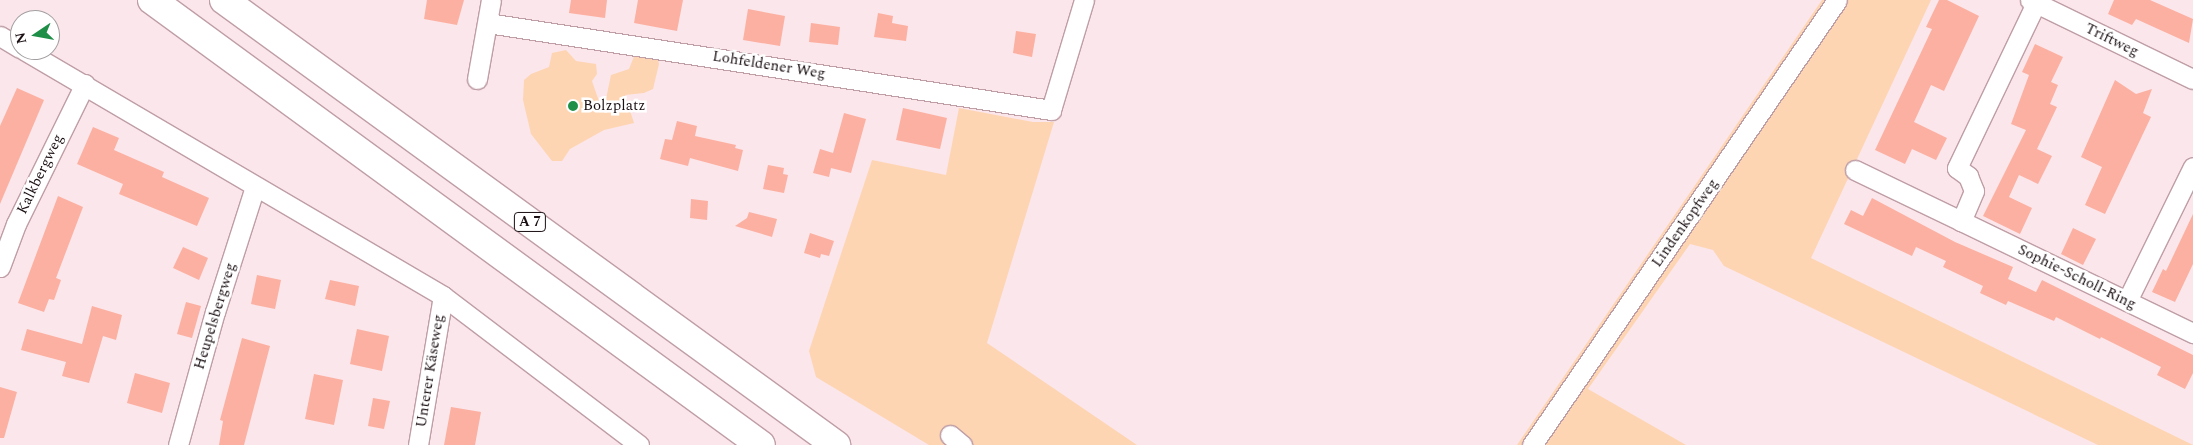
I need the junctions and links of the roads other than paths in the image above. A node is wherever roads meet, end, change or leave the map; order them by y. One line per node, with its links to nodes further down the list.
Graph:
1 (152, 0): 23 (highway)
2 (224, 0): 24 (highway, A 7)
3 (491, 0): 7 (street)
4 (1084, 0): 7 (street, Lohfeldener Weg)
5 (1837, 0): 25 (street, Lindenkopfweg)
6 (2033, 2): 10 (street, Triftweg); 15 (street)
7 (488, 23): 9 (street)
8 (42, 60): 11 (street)
9 (477, 79)
10 (2193, 79)
11 (85, 84): 14 (street); 16 (street, Kalkbergweg)
12 (2193, 167): 18 (street)
13 (1856, 170): 15 (street, Sophie-Scholl-Ring)
14 (255, 187): 17 (street); 20 (street, Heupelsbergweg)
15 (1962, 221): 18 (street, Sophie-Scholl-Ring)
16 (0, 267)
17 (443, 296): 21 (street, Unterer Käseweg); 22 (street)
18 (2127, 301): 19 (street, Sophie-Scholl-Ring)
19 (2193, 333)
20 (178, 445)
21 (418, 445)
22 (639, 445)
23 (761, 445)
24 (836, 445)
25 (1532, 445)

